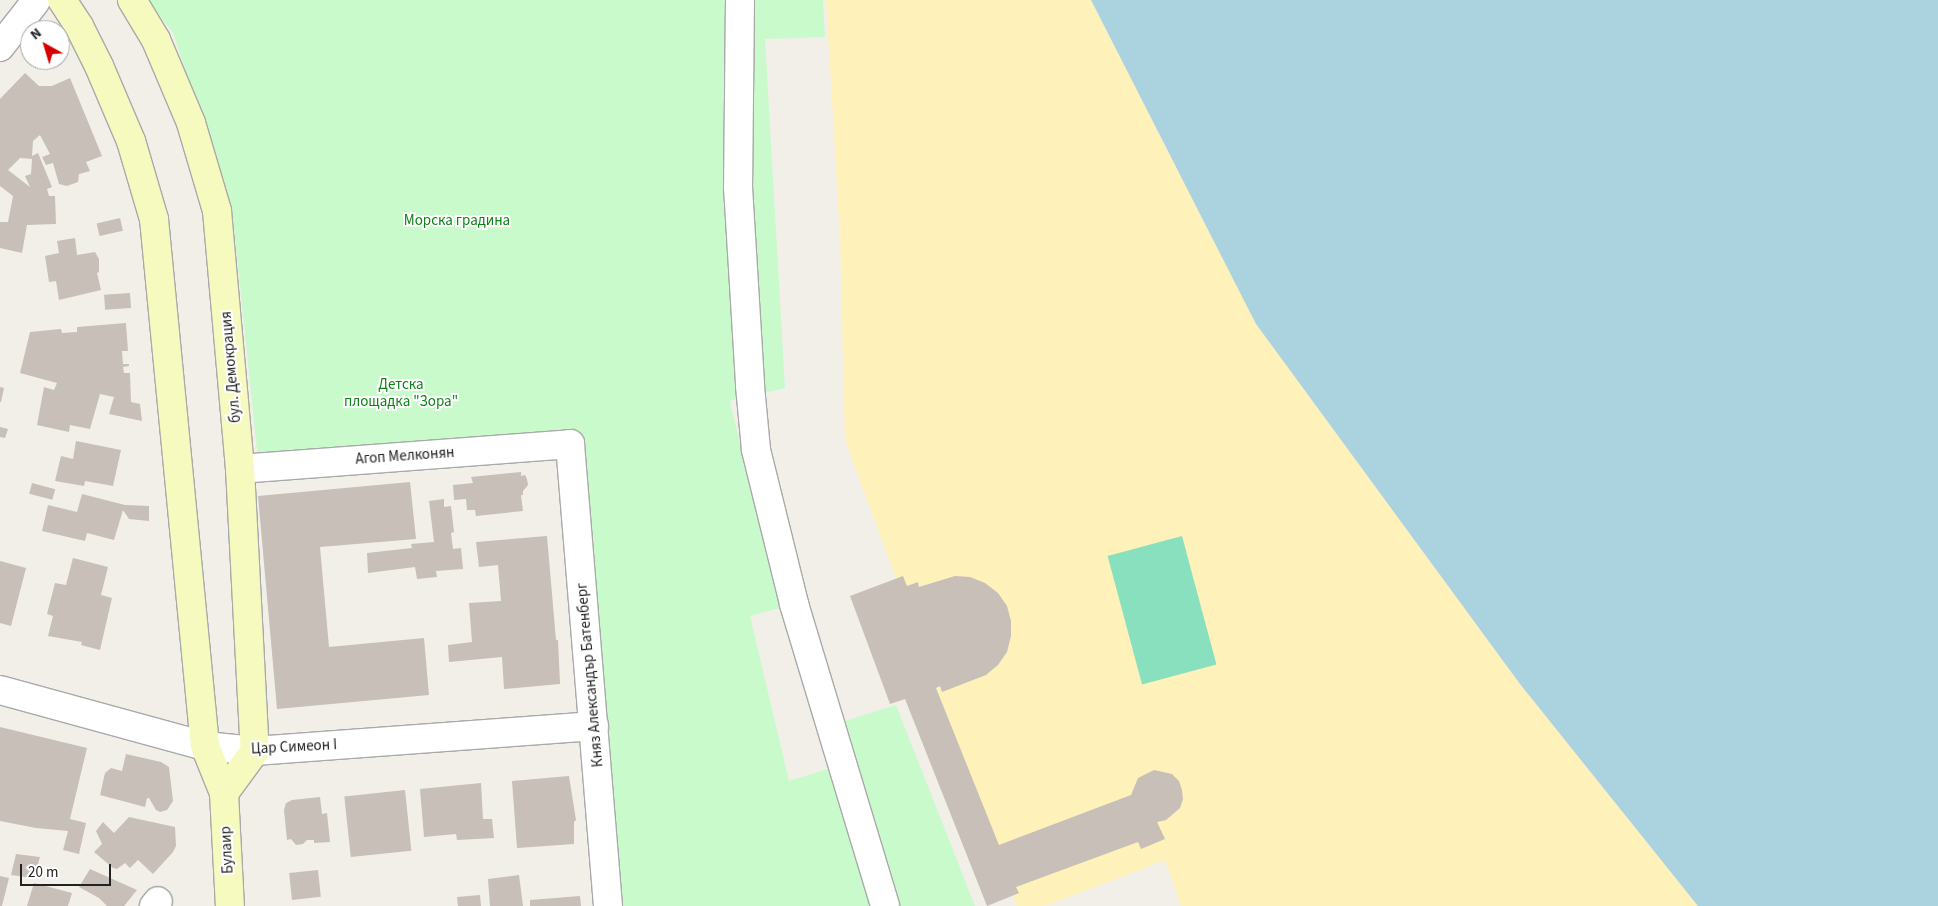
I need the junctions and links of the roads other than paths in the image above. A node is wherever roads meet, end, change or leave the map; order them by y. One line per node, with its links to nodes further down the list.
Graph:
1 (132, 0): 6 (main road, бул. Демокрация)
2 (740, 0): 14 (street)
3 (49, 1): 4 (street); 9 (main road)
4 (0, 47)
5 (570, 444): 6 (street, Агоп Мелконян); 8 (street, Княз Александър Батенберг)
6 (240, 469): 10 (main road, бул. Демокрация)
7 (0, 690): 9 (street, Цар Симеон I)
8 (594, 726): 10 (street, Цар Симеон I); 13 (street, Княз Александър Батенберг)
9 (205, 746): 10 (street, Цар Симеон I); 11 (main road, Булаир)
10 (255, 751): 11 (main road)
11 (224, 794): 12 (main road, Булаир)
12 (230, 906)
13 (608, 906)
14 (885, 906)

